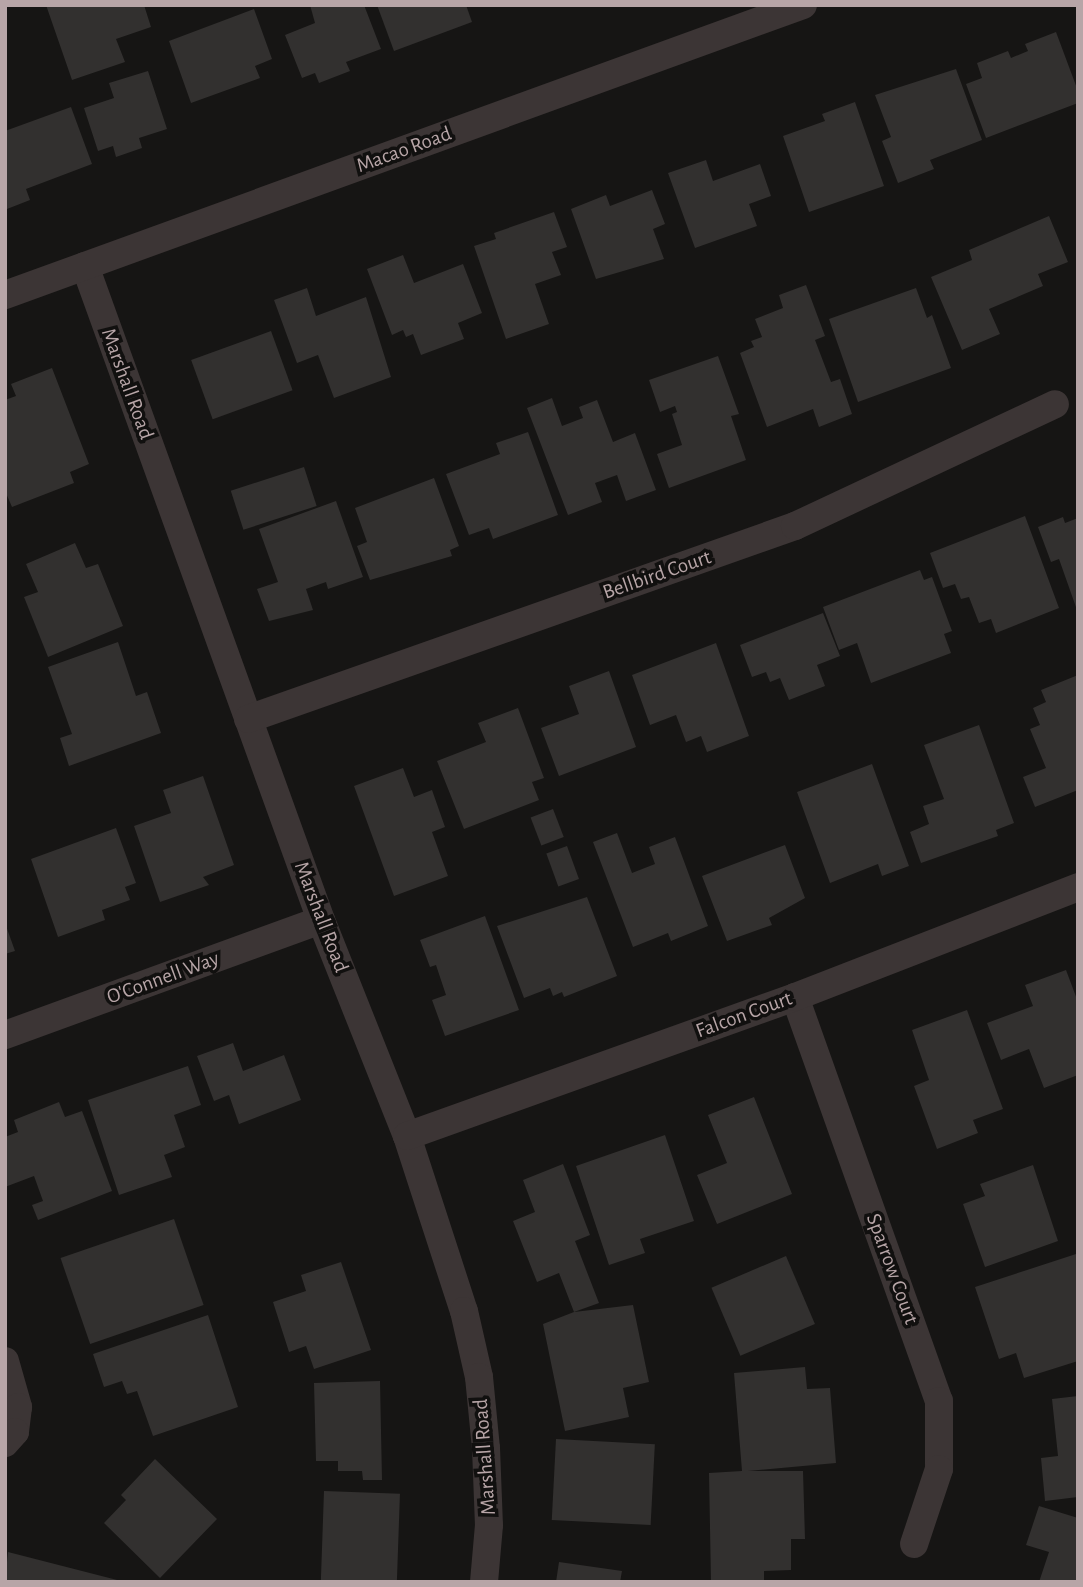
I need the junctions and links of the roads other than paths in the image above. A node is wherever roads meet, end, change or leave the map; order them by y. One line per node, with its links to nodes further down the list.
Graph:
1 (803, 5): 2 (street, Macao Road)
2 (750, 14): 3 (street, Macao Road)
3 (85, 266): 4 (street, Macao Road); 6 (street, Marshall Road)
4 (5, 295)
5 (1055, 404): 6 (street, Bellbird Court)
6 (248, 719): 8 (street, Marshall Road)
7 (1078, 887): 9 (street, Falcon Court)
8 (321, 920): 10 (street, O'Connell Way); 11 (street, Marshall Road)
9 (795, 997): 11 (street, Falcon Court); 14 (street, Sparrow Court)
10 (5, 1035)
11 (407, 1136): 15 (street, Marshall Road)
12 (5, 1361): 13 (street)
13 (5, 1443)
14 (915, 1544)
15 (484, 1582)

